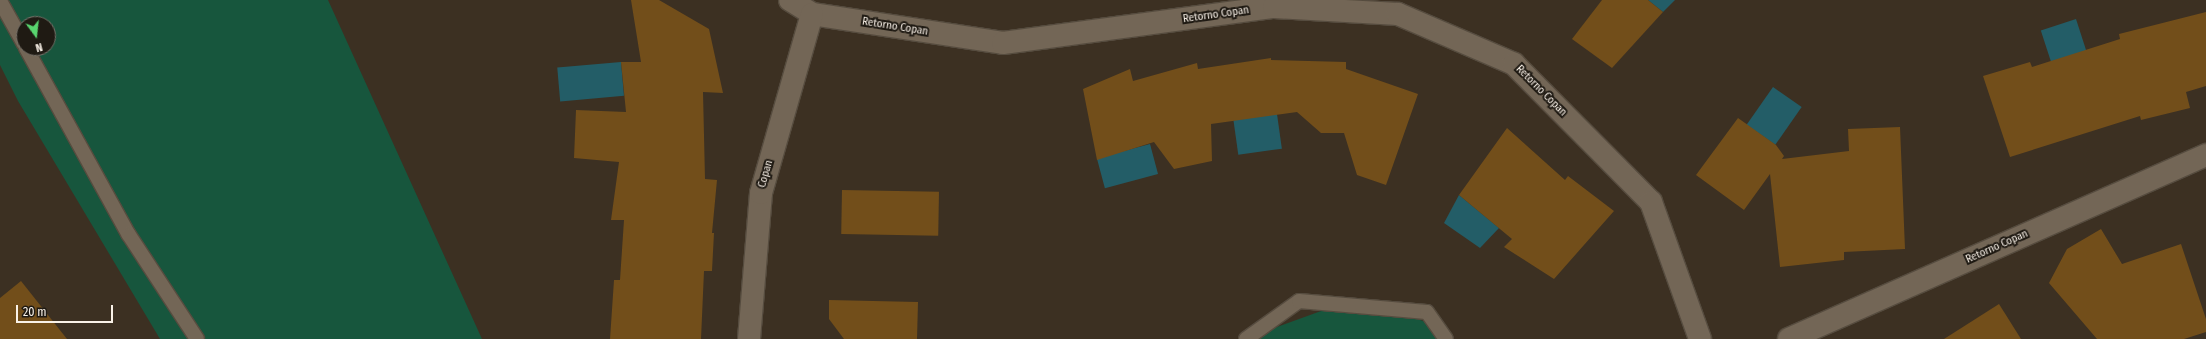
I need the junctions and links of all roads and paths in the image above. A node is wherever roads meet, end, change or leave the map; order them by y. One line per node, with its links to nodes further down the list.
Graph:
1 (790, 0): 4 (street, Retorno Copan)
2 (0, 1): 5 (lane)
3 (1399, 7): 4 (street, Retorno Copan); 12 (street, Retorno Copan)
4 (812, 14): 9 (street, Copan)
5 (16, 30)
6 (30, 56): 8 (lane)
7 (2206, 156): 13 (street, Retorno Copan)
8 (198, 339)
9 (749, 339)
10 (1246, 339): 11 (lane)
11 (1446, 339)
12 (1700, 339)
13 (1789, 339)

